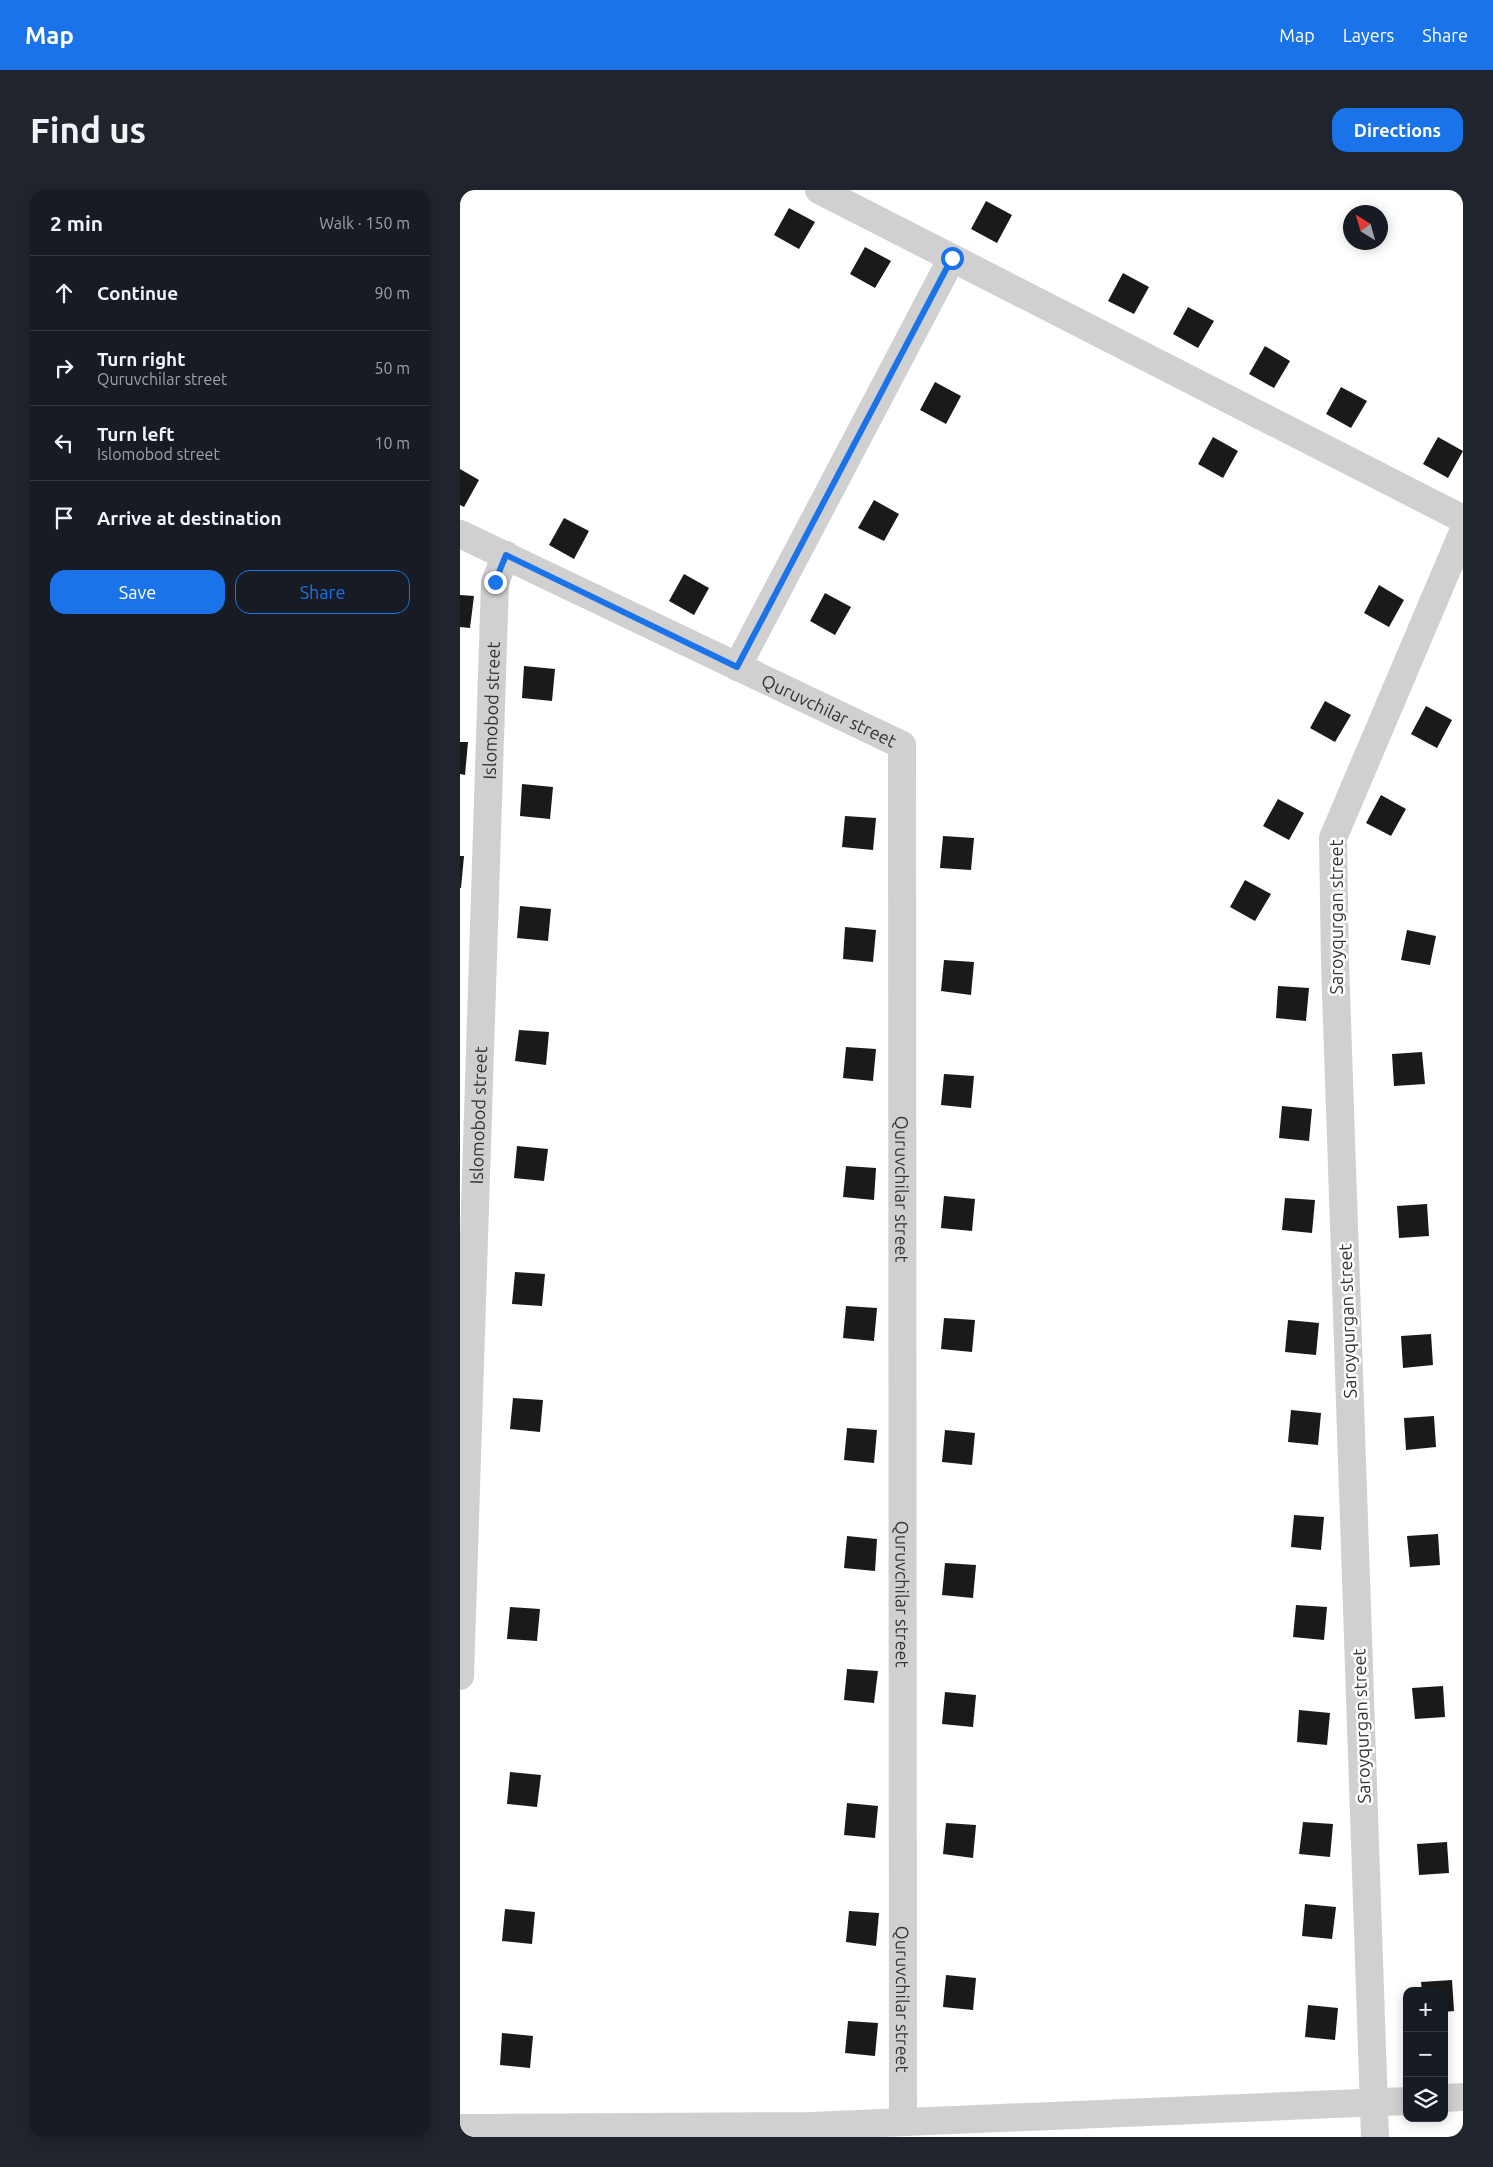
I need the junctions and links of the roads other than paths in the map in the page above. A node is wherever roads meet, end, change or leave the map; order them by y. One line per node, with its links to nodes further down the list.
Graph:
1 (819, 190): 2 (street)
2 (952, 258): 3 (street); 7 (street)
3 (1463, 519)
4 (1463, 532): 12 (street, Saroyqurgan street)
5 (460, 534): 6 (street, Quruvchilar street)
6 (506, 555): 7 (street, Quruvchilar street); 8 (street, Islomobod street)
7 (737, 667): 13 (street, Quruvchilar street)
8 (460, 1676)
9 (1463, 2097): 10 (street)
10 (1448, 2098)
11 (1403, 2101): 12 (street)
12 (1374, 2102): 13 (street); 16 (street, Saroyqurgan street)
13 (903, 2122): 15 (street)
14 (460, 2128): 15 (street)
15 (811, 2132)
16 (1375, 2137)

